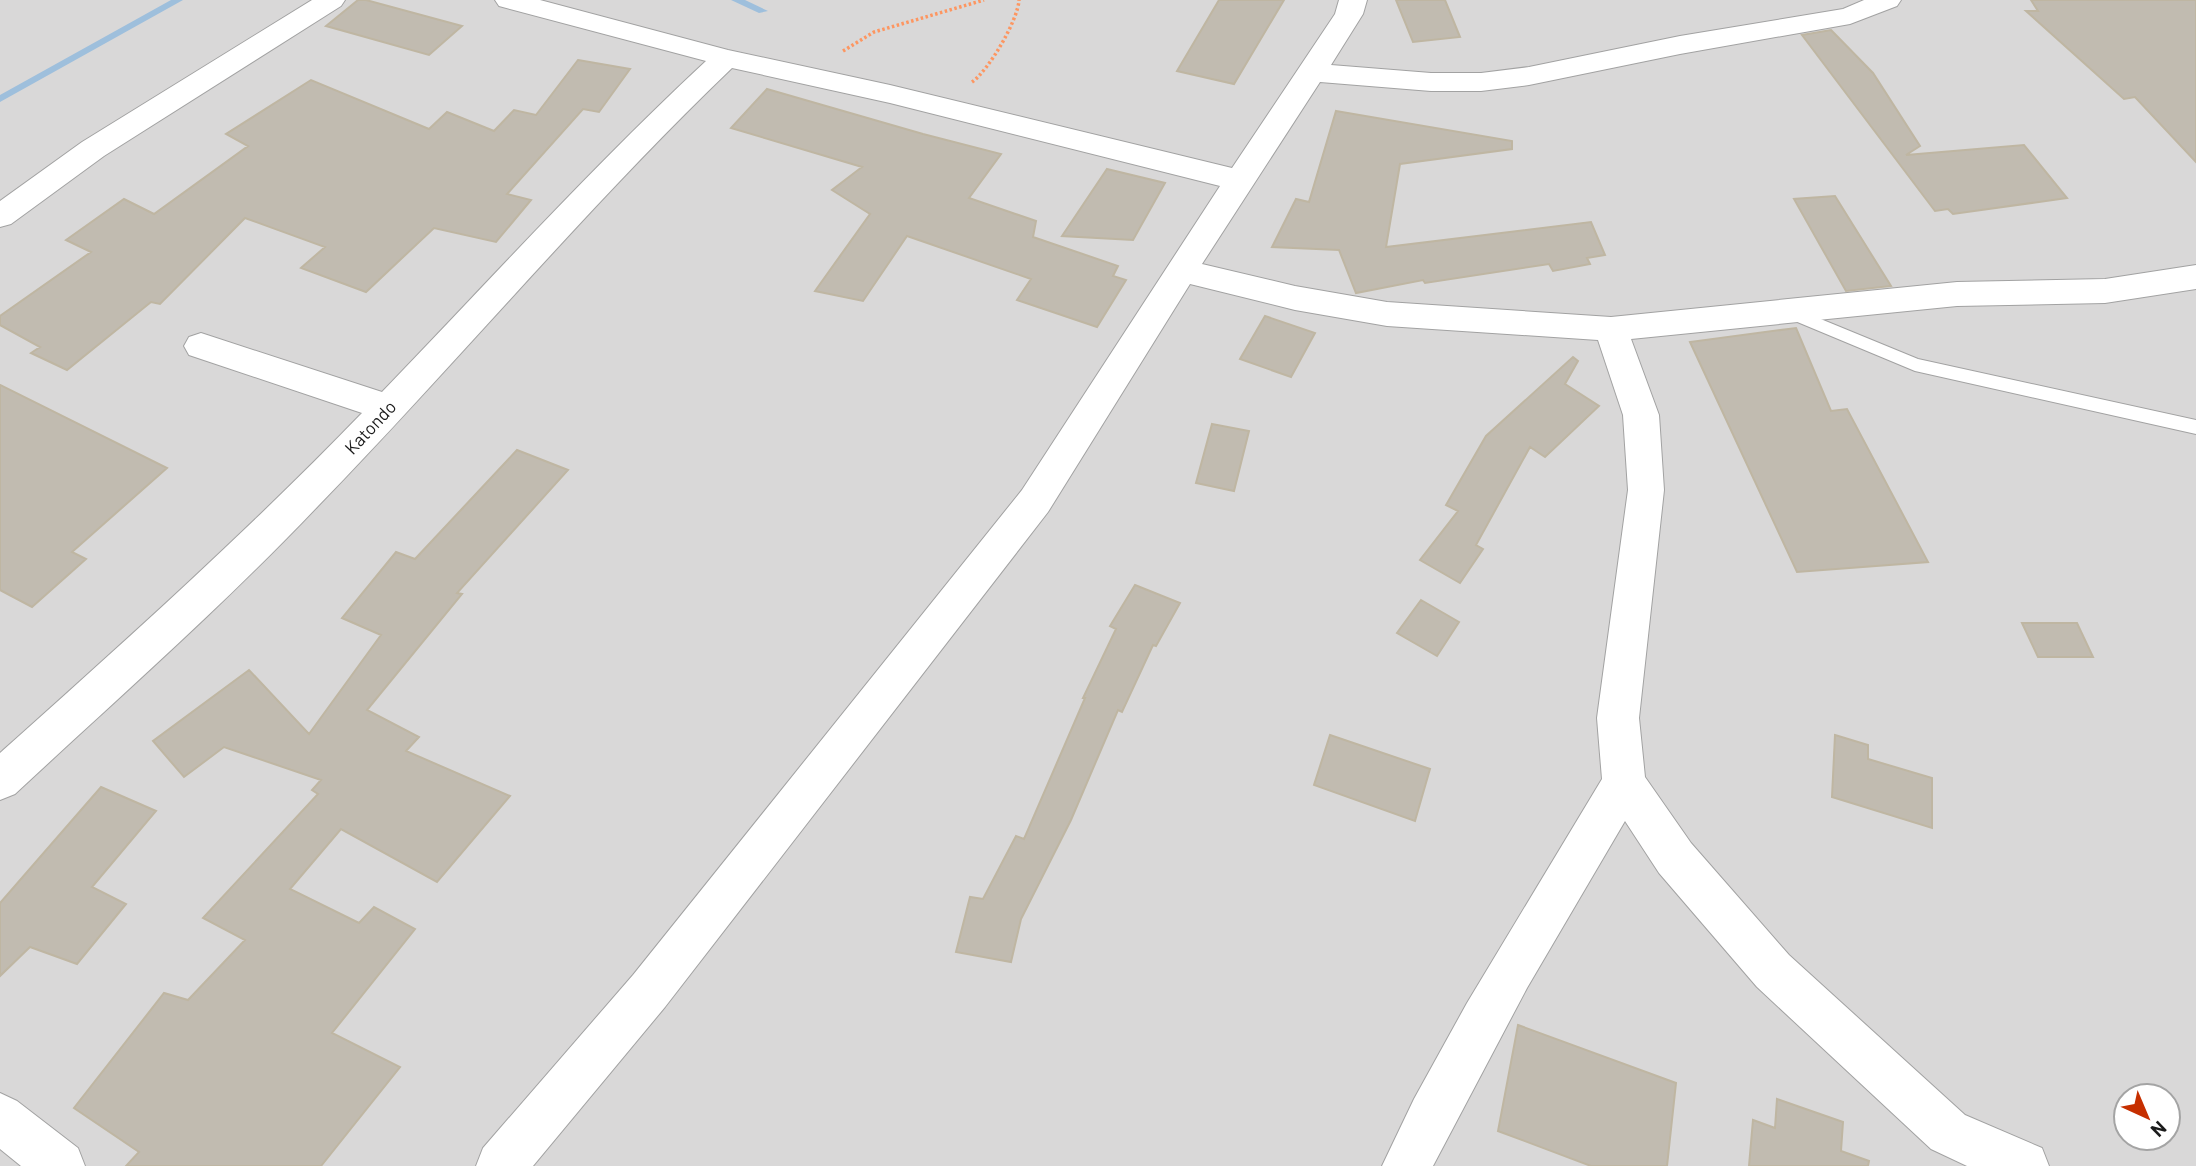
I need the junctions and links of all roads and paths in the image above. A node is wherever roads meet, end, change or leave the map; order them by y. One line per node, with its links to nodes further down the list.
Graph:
1 (331, 0): 12 (street)
2 (509, 0): 7 (street)
3 (984, 0): 9 (path)
4 (1019, 0): 10 (path)
5 (1353, 0): 8 (street)
6 (1887, 0): 8 (street)
7 (726, 58): 9 (street); 18 (street, Katondo)
8 (1312, 72): 11 (street)
9 (804, 76): 10 (street)
10 (949, 108): 11 (street)
11 (1239, 180): 13 (street)
12 (0, 216)
13 (1183, 271): 16 (street); 25 (street)
14 (2196, 278): 15 (street)
15 (1789, 312): 16 (street); 19 (lane)
16 (1611, 330): 21 (street)
17 (201, 346): 18 (street)
18 (388, 408): 20 (street, Katondo)
19 (2196, 427)
20 (0, 780)
21 (1624, 783): 23 (street); 26 (street)
22 (0, 1118): 24 (street)
23 (1948, 1149): 27 (street)
24 (61, 1166)
25 (501, 1166)
26 (1407, 1166)
27 (2024, 1166)

